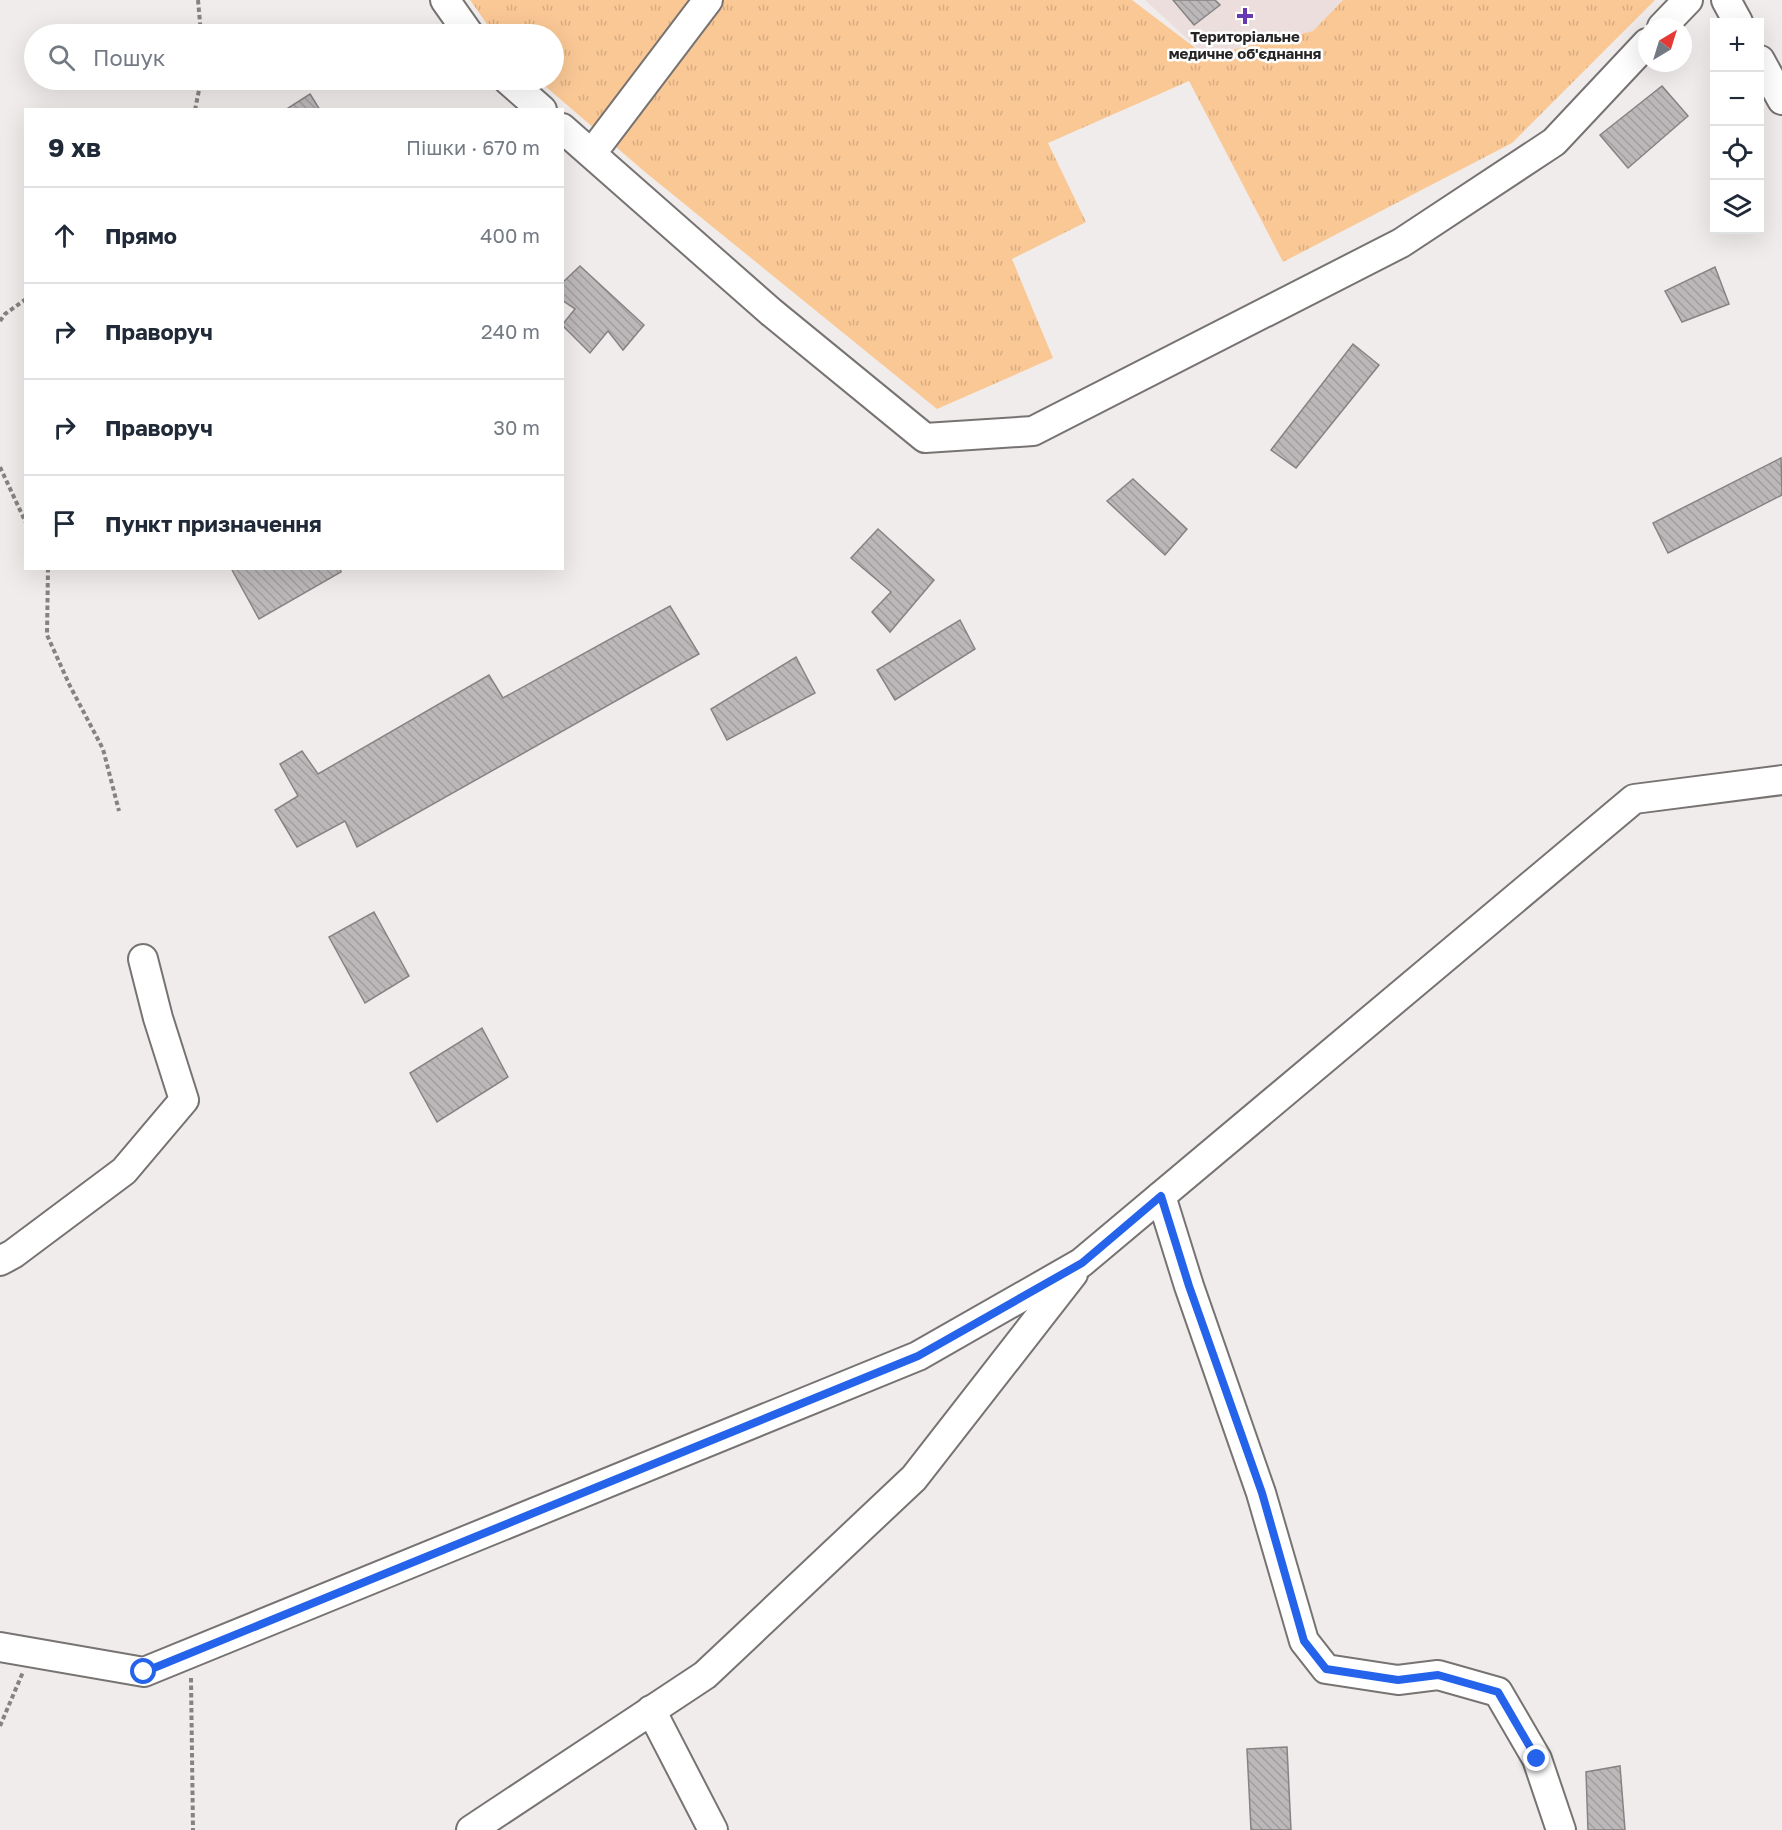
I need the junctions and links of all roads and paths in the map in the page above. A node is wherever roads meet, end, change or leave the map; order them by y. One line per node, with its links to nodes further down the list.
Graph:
1 (198, 0): 8 (path)
2 (445, 0): 9 (street)
3 (708, 0): 18 (street)
4 (1688, 0): 6 (street)
5 (1726, 0): 7 (street)
6 (1671, 18)
7 (1736, 18)
8 (200, 24)
9 (463, 24)
10 (1638, 53): 18 (street)
11 (1764, 67): 14 (street)
12 (199, 90): 15 (path)
13 (519, 90): 16 (street)
14 (1782, 100)
15 (195, 108)
16 (540, 108)
17 (564, 130): 18 (street)
18 (592, 153)
19 (24, 300): 20 (path)
20 (2, 313): 21 (path)
21 (0, 321)
22 (0, 467): 23 (path)
23 (24, 519)
24 (49, 570): 26 (path)
25 (1782, 780): 28 (street)
26 (119, 811)
27 (143, 959): 29 (street)
28 (1161, 1196): 30 (street); 39 (street)
29 (0, 1262)
30 (1082, 1263): 33 (street); 34 (street)
31 (0, 1647): 32 (street)
32 (32, 1653): 33 (street); 35 (path)
33 (190, 1653): 36 (path)
34 (651, 1710): 37 (street); 38 (street)
35 (0, 1726)
36 (194, 1830)
37 (472, 1830)
38 (713, 1830)
39 (1561, 1830)

